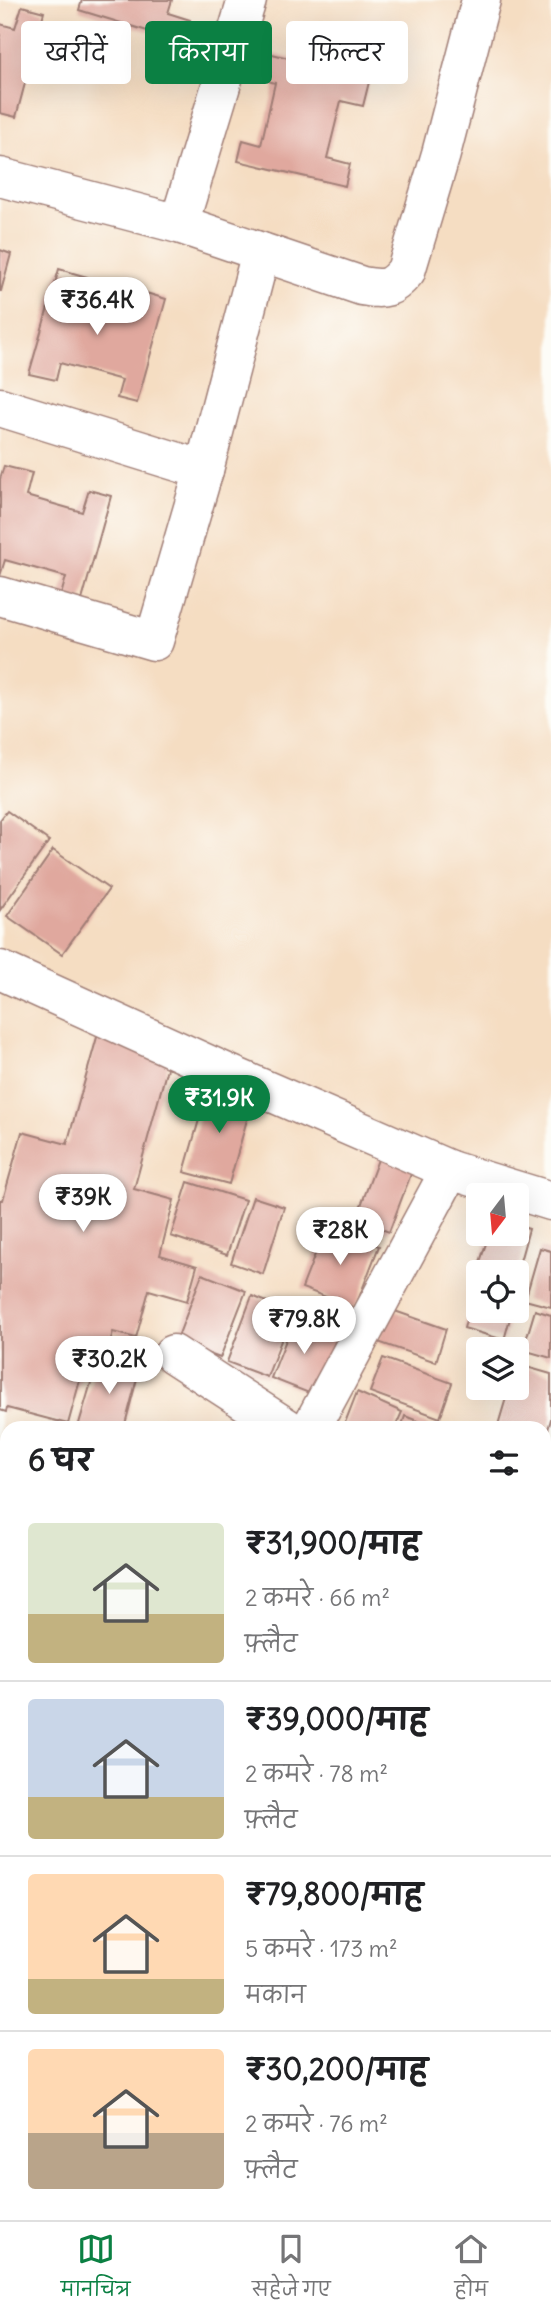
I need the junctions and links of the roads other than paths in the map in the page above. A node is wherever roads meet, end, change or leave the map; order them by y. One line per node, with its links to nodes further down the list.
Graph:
1 (247, 0): 4 (street)
2 (481, 0): 5 (street)
3 (0, 177): 4 (street)
4 (179, 224): 5 (street)
5 (261, 252): 7 (street)
6 (0, 407): 7 (street)
7 (204, 470): 8 (street)
8 (0, 596)
9 (0, 970): 10 (street)
10 (450, 1170): 11 (street); 14 (street)
11 (551, 1201)
12 (173, 1354): 13 (street)
13 (277, 1421)
14 (315, 1421)

